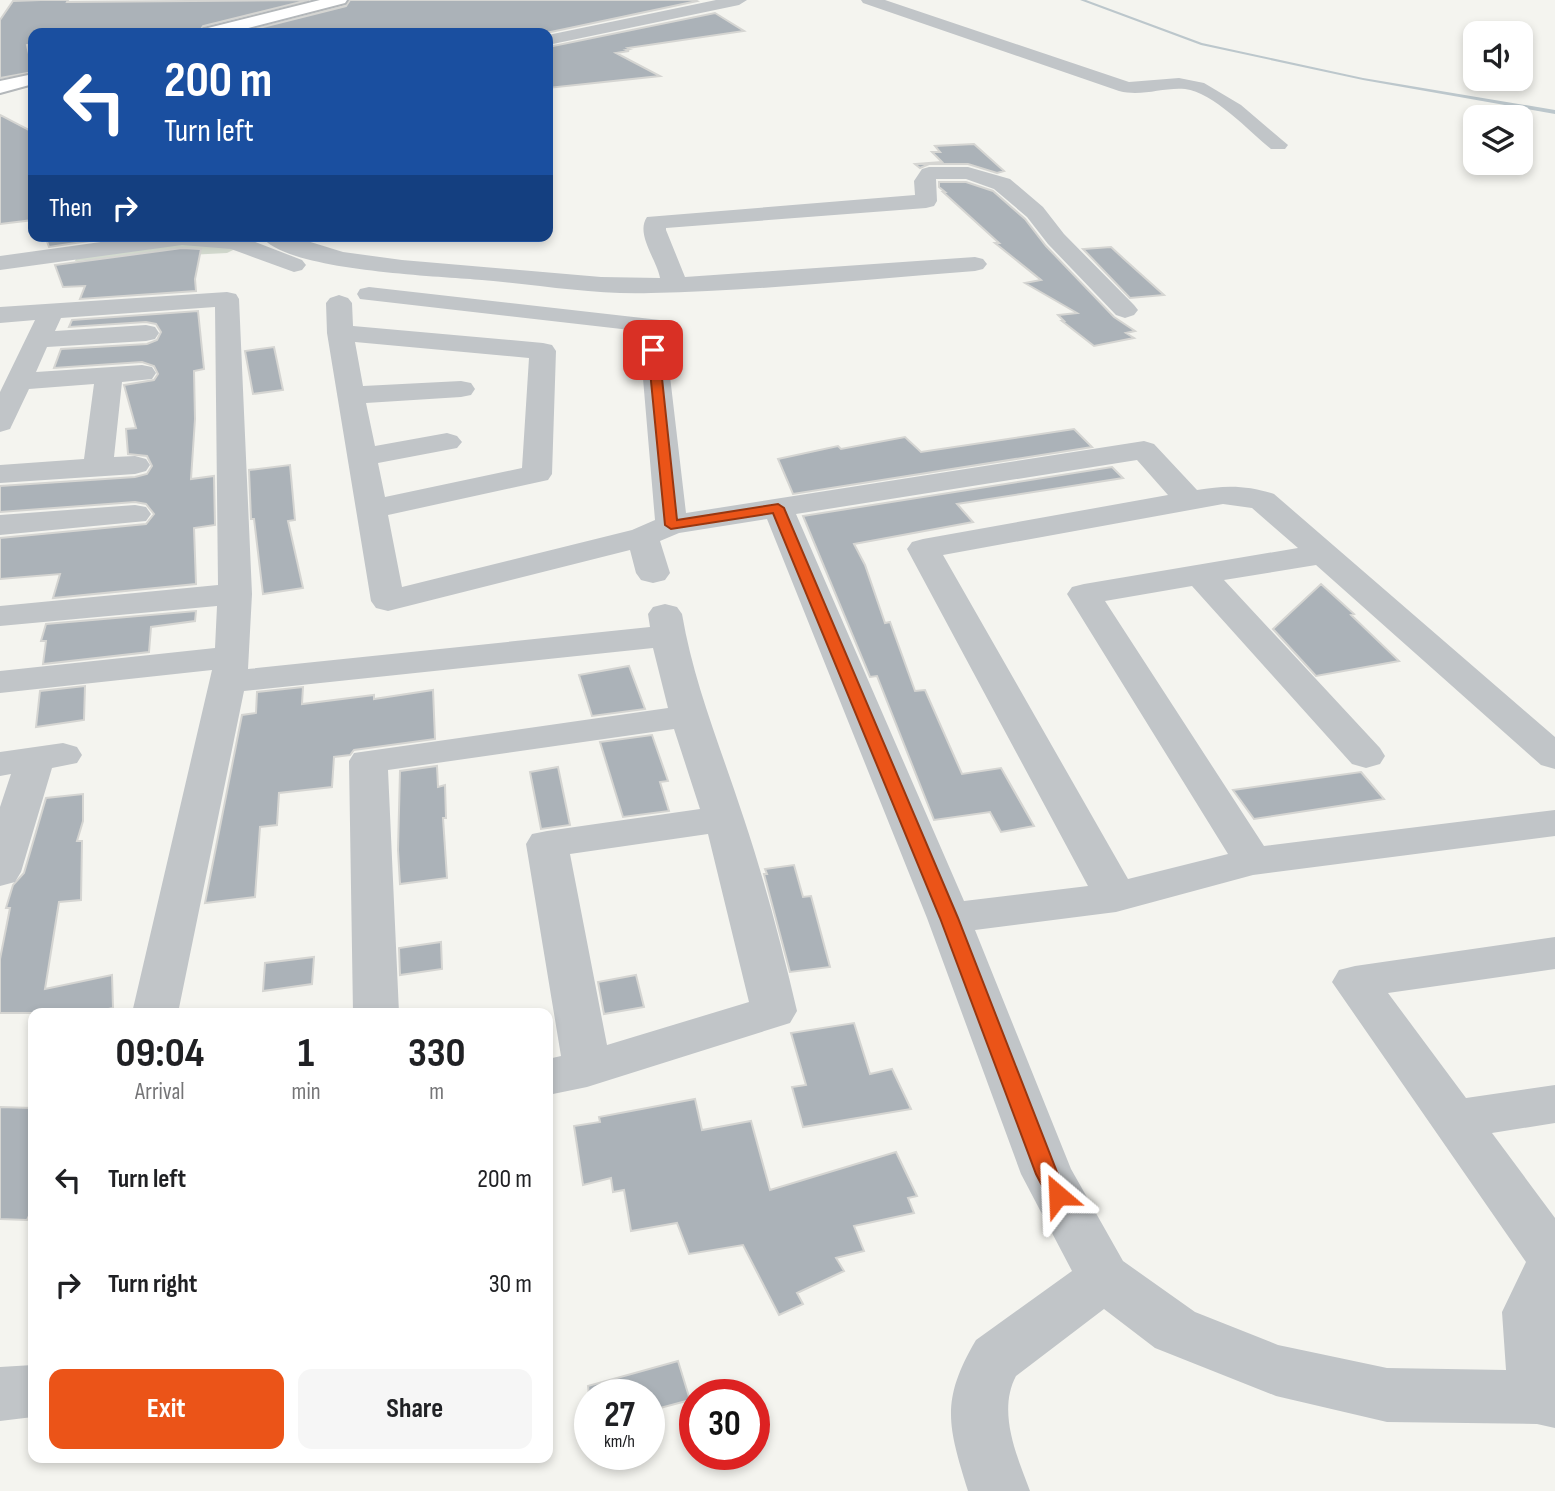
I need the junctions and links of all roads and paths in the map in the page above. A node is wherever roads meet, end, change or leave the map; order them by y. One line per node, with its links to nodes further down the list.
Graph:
1 (339, 0): 4 (highway)
2 (740, 0): 5 (street)
3 (869, 0): 8 (street)
4 (230, 28)
5 (553, 39)
6 (28, 80): 7 (highway)
7 (0, 88)
8 (1278, 145)
9 (152, 242): 12 (street)
10 (235, 242): 11 (street)
11 (267, 244): 14 (street); 15 (street); 16 (street)
12 (0, 262)
13 (975, 264): 15 (street)
14 (0, 271)
15 (673, 285): 17 (street)
16 (340, 294): 21 (street); 38 (street)
17 (1125, 310)
18 (0, 315): 19 (street)
19 (44, 326): 20 (street); 24 (street); 42 (street)
20 (146, 333)
21 (340, 333): 26 (street); 35 (street)
22 (142, 373): 23 (street)
23 (109, 375): 24 (street); 31 (street)
24 (19, 381): 27 (street)
25 (461, 389): 26 (street)
26 (353, 395): 29 (street)
27 (0, 423)
28 (447, 442): 29 (street)
29 (364, 457): 35 (street)
30 (135, 465): 31 (street)
31 (98, 467): 32 (street)
32 (0, 474)
33 (1191, 502): 34 (street); 39 (street); 54 (street)
34 (778, 508): 38 (street); 55 (street)
35 (372, 509): 38 (street)
36 (135, 514): 37 (street)
37 (0, 525)
38 (657, 531): 40 (street)
39 (1321, 554): 41 (street); 48 (street)
40 (653, 573)
41 (1199, 573): 47 (street); 52 (street)
42 (235, 594): 43 (street); 44 (street)
43 (0, 616)
44 (229, 669): 45 (street); 46 (street); 57 (street)
45 (0, 682)
46 (688, 716): 50 (street); 58 (street)
47 (1366, 756)
48 (1555, 758)
49 (33, 760): 53 (street)
50 (724, 819): 59 (street); 59 (street)
51 (1555, 823): 52 (street)
52 (1253, 861): 54 (street)
53 (1, 865)
54 (1116, 898): 55 (street)
55 (949, 918): 63 (street)
56 (1555, 953): 61 (street)
57 (156, 1008)
58 (376, 1008)
59 (567, 1073)
60 (1555, 1104): 61 (street)
61 (1455, 1119): 62 (street)
62 (1554, 1257): 66 (street)
63 (1104, 1278): 66 (street); 67 (street)
64 (28, 1391): 65 (street)
65 (0, 1394)
66 (1546, 1399)
67 (999, 1491)

